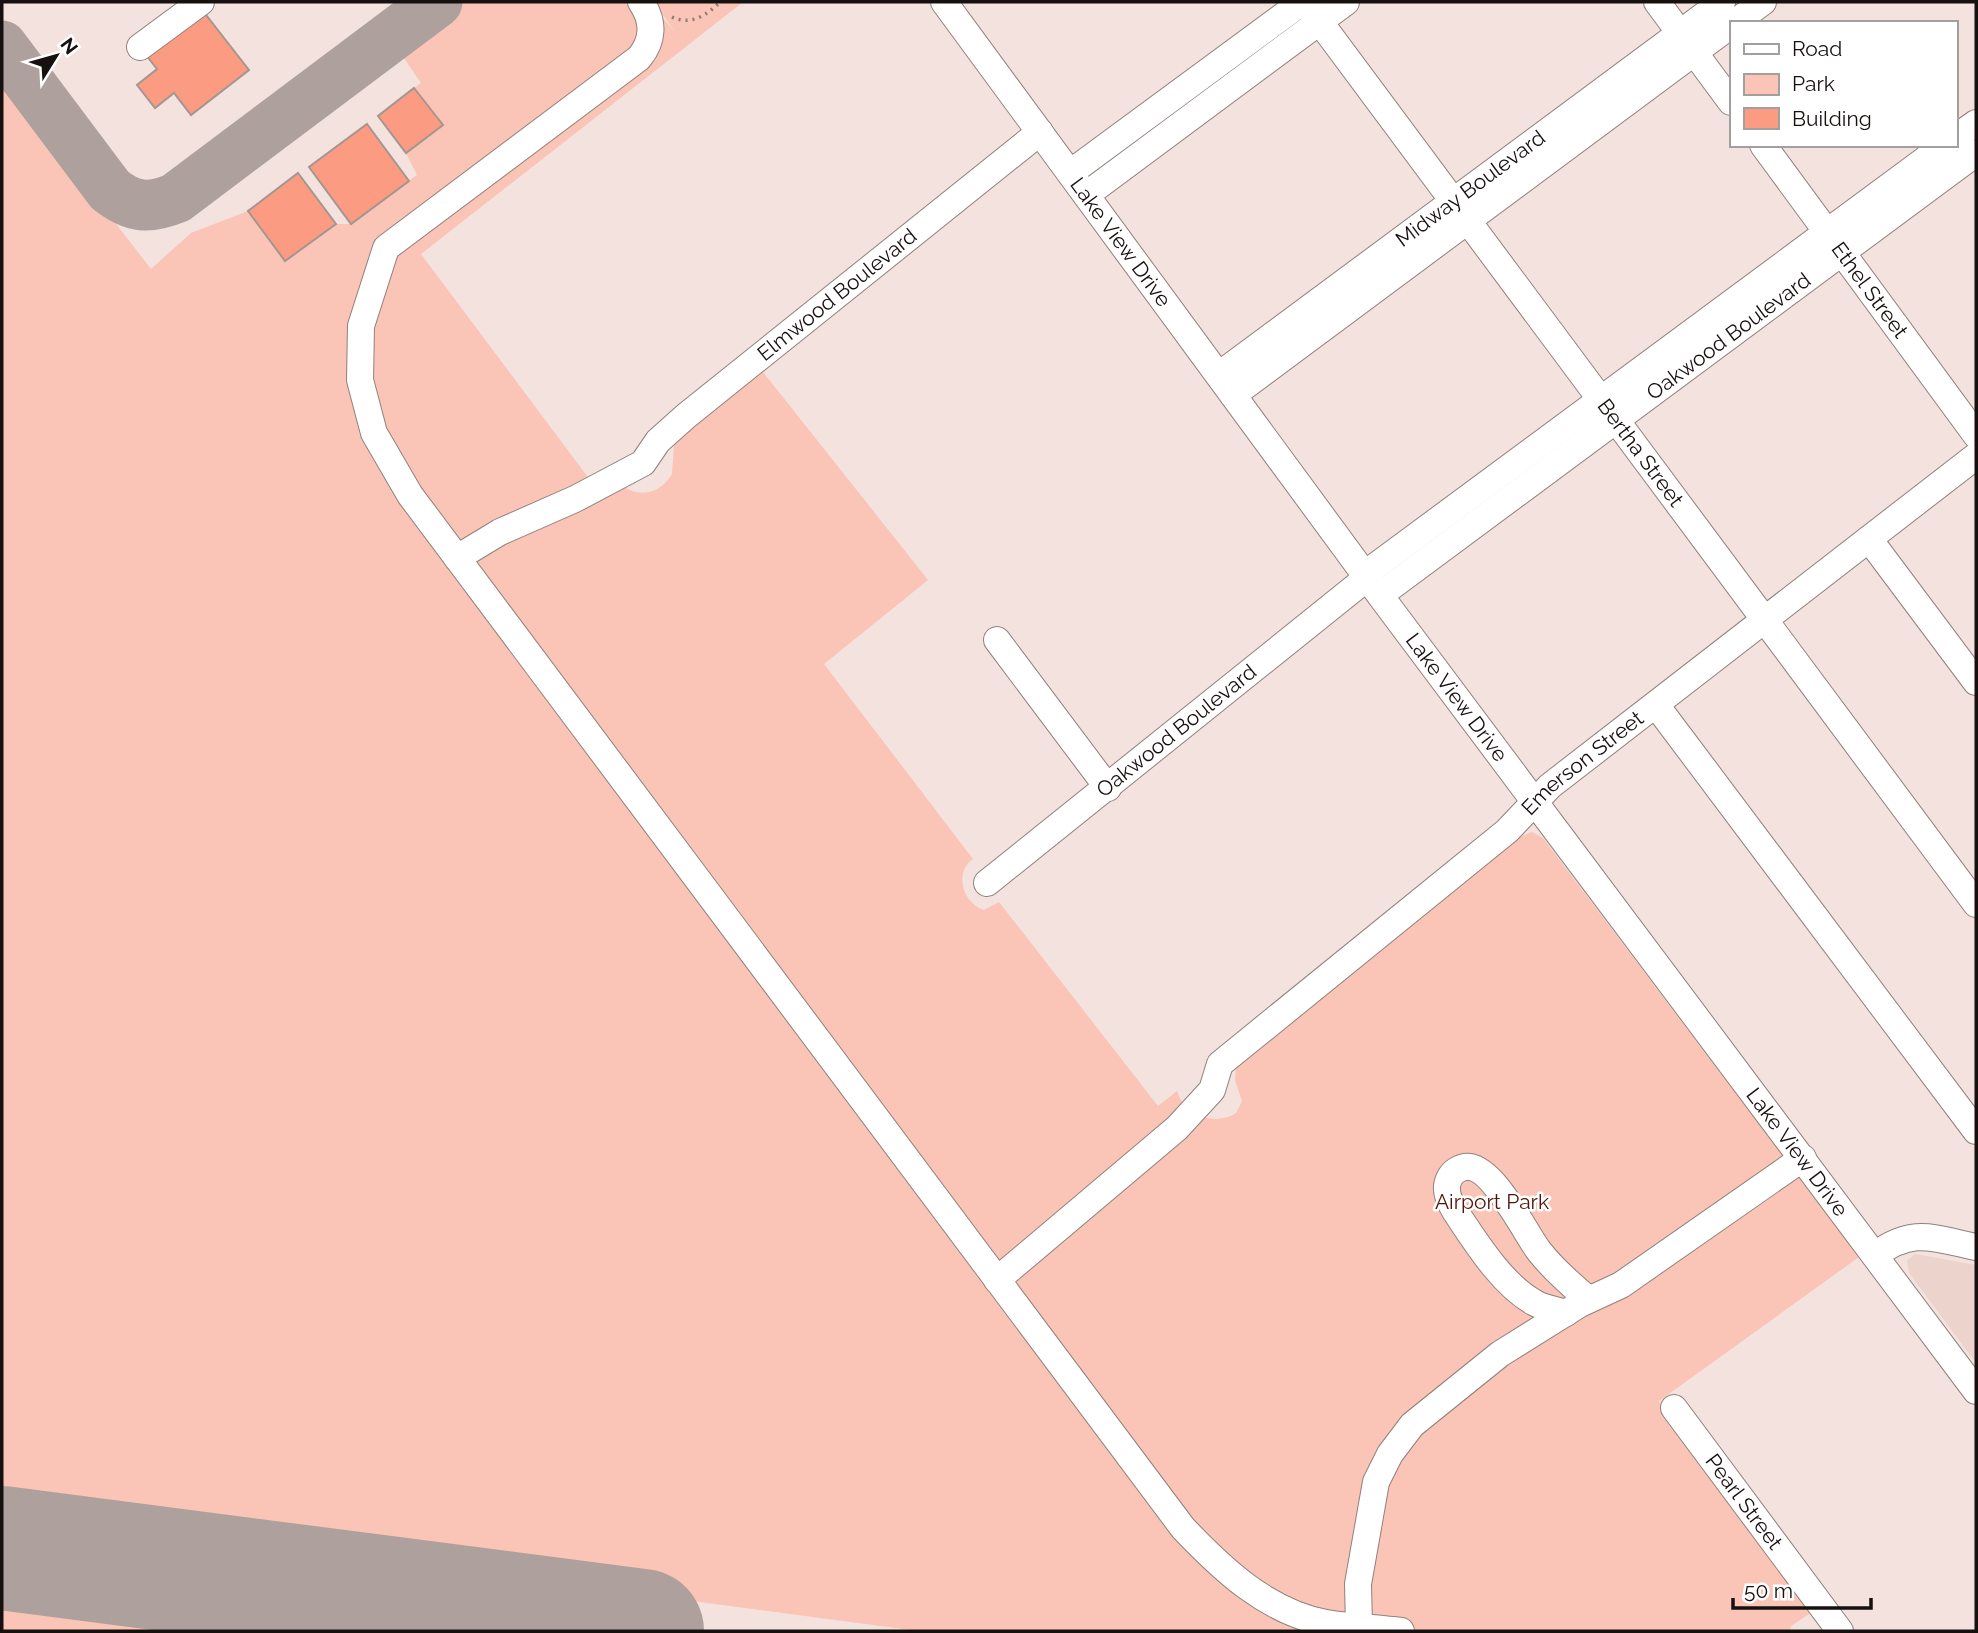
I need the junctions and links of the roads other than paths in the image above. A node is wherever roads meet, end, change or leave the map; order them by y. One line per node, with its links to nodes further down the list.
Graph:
1 (201, 2): 12 (street)
2 (641, 2): 29 (street)
3 (944, 2): 15 (street, Lake View Drive)
4 (1346, 2): 8 (street)
5 (1657, 2): 11 (street)
6 (1723, 2): 11 (street, Midway Boulevard)
7 (1763, 2): 9 (street, Midway Boulevard)
8 (1309, 8): 20 (street); 21 (street); 22 (street, Bertha Street)
9 (1737, 21)
10 (1730, 25): 11 (street, Midway Boulevard)
11 (1688, 43): 13 (street); 22 (street, Midway Boulevard)
12 (140, 47)
13 (1730, 101)
14 (1976, 122): 16 (street)
15 (1040, 132): 20 (street, Lake View Drive); 29 (street, Elmwood Boulevard)
16 (1957, 136)
17 (1764, 147): 23 (street, Ethel Street)
18 (1943, 147): 23 (street, Oakwood Boulevard)
19 (1976, 153): 23 (street, Oakwood Boulevard)
20 (1070, 173): 21 (street, Lake View Drive)
21 (1086, 195): 24 (street, Lake View Drive)
22 (1461, 211): 24 (street, Midway Boulevard); 25 (street, Bertha Street)
23 (1835, 242): 25 (street, Oakwood Boulevard); 26 (street, Ethel Street)
24 (1226, 385): 30 (street, Lake View Drive)
25 (1609, 409): 30 (street, Oakwood Boulevard); 31 (street, Bertha Street)
26 (1976, 435)
27 (1976, 456): 28 (street, Emerson Street)
28 (1869, 540): 31 (street, Emerson Street); 33 (street)
29 (457, 558): 43 (street)
30 (1371, 582): 35 (street, Oakwood Boulevard); 36 (street, Lake View Drive)
31 (1764, 621): 34 (street, Emerson Street); 38 (street, Bertha Street)
32 (997, 640): 35 (street)
33 (1976, 682)
34 (1656, 705): 36 (street, Emerson Street); 39 (street)
35 (1108, 788): 37 (street, Oakwood Boulevard)
36 (1535, 803): 40 (street, Lake View Drive); 43 (street, Emerson Street)
37 (986, 883)
38 (1976, 904)
39 (1976, 1130)
40 (1803, 1158): 42 (street, Lake View Drive); 44 (street)
41 (1973, 1243): 42 (street)
42 (1875, 1255): 45 (street, Lake View Drive)
43 (997, 1280): 47 (street)
44 (1577, 1306): 44 (street); 47 (street)
45 (1976, 1391)
46 (1674, 1408): 49 (street, Pearl Street)
47 (1359, 1626): 48 (street)
48 (1401, 1631)
49 (1840, 1631)

